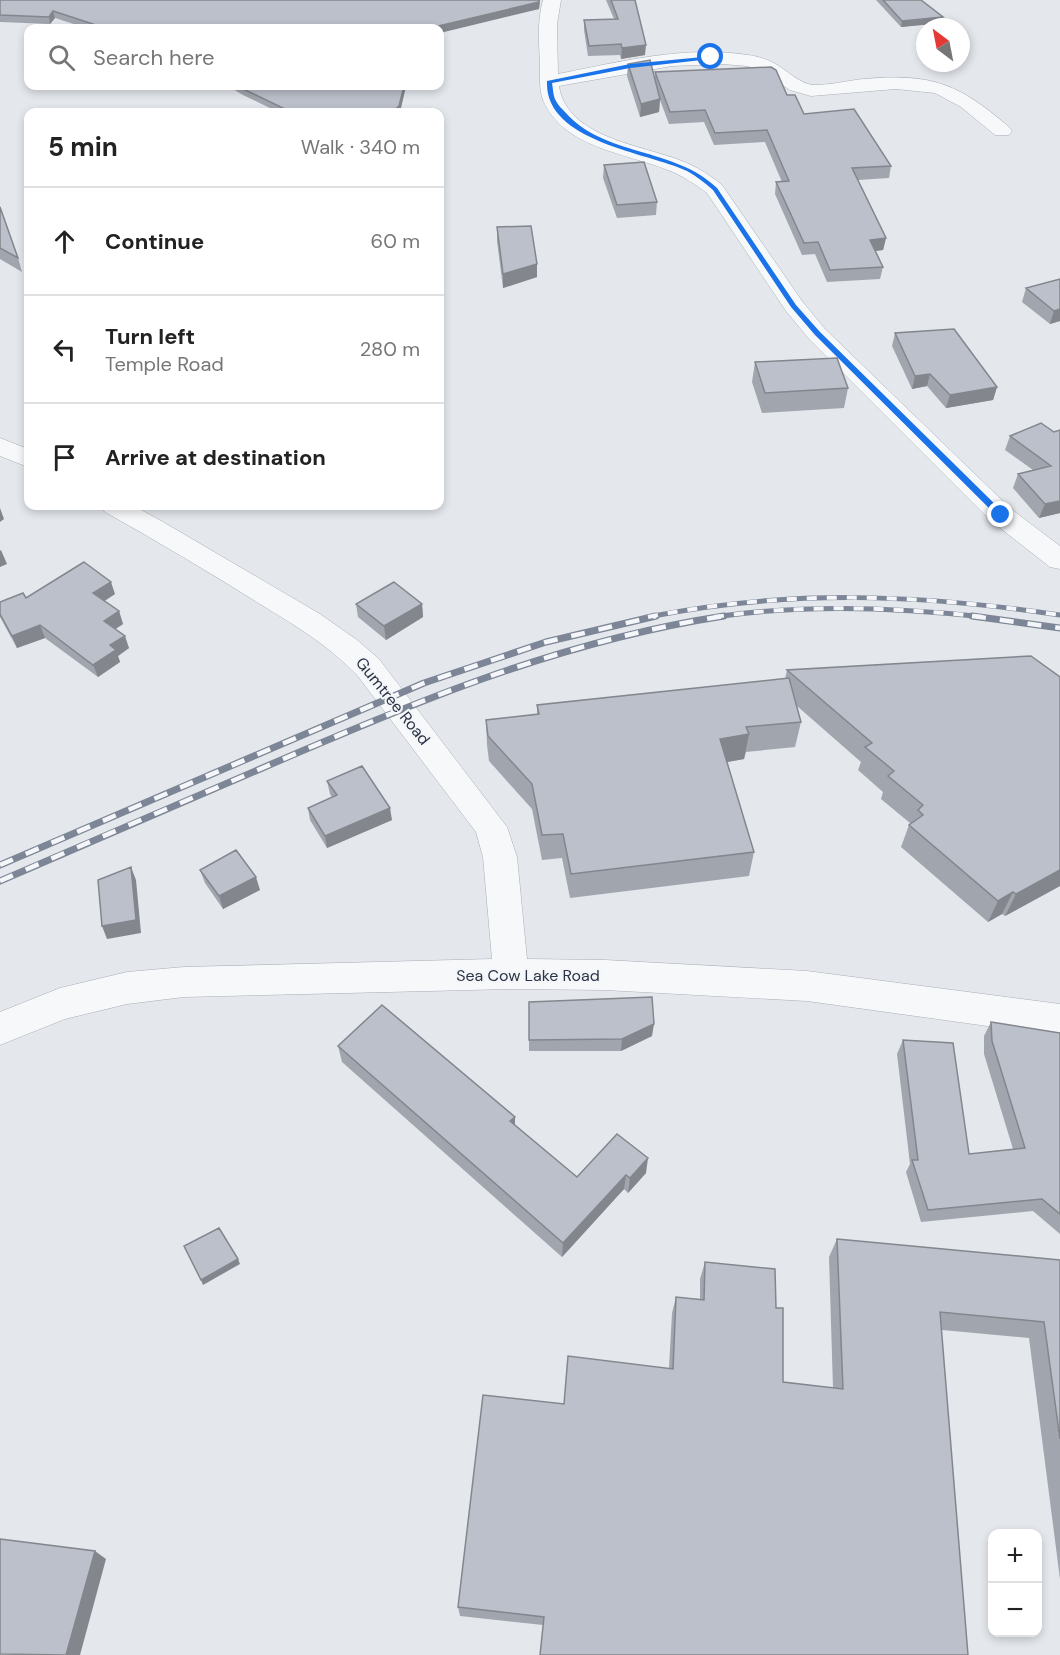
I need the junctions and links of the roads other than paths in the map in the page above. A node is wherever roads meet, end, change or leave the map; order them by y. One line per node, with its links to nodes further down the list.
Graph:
1 (552, 0): 2 (street)
2 (549, 82): 3 (street); 7 (street)
3 (1002, 131)
4 (0, 446): 5 (street)
5 (24, 457)
6 (121, 510): 8 (street, Gumtree Road)
7 (1060, 560)
8 (511, 974): 9 (street, Sea Cow Lake Road); 10 (street, Sea Cow Lake Road)
9 (1060, 1020)
10 (0, 1029)

